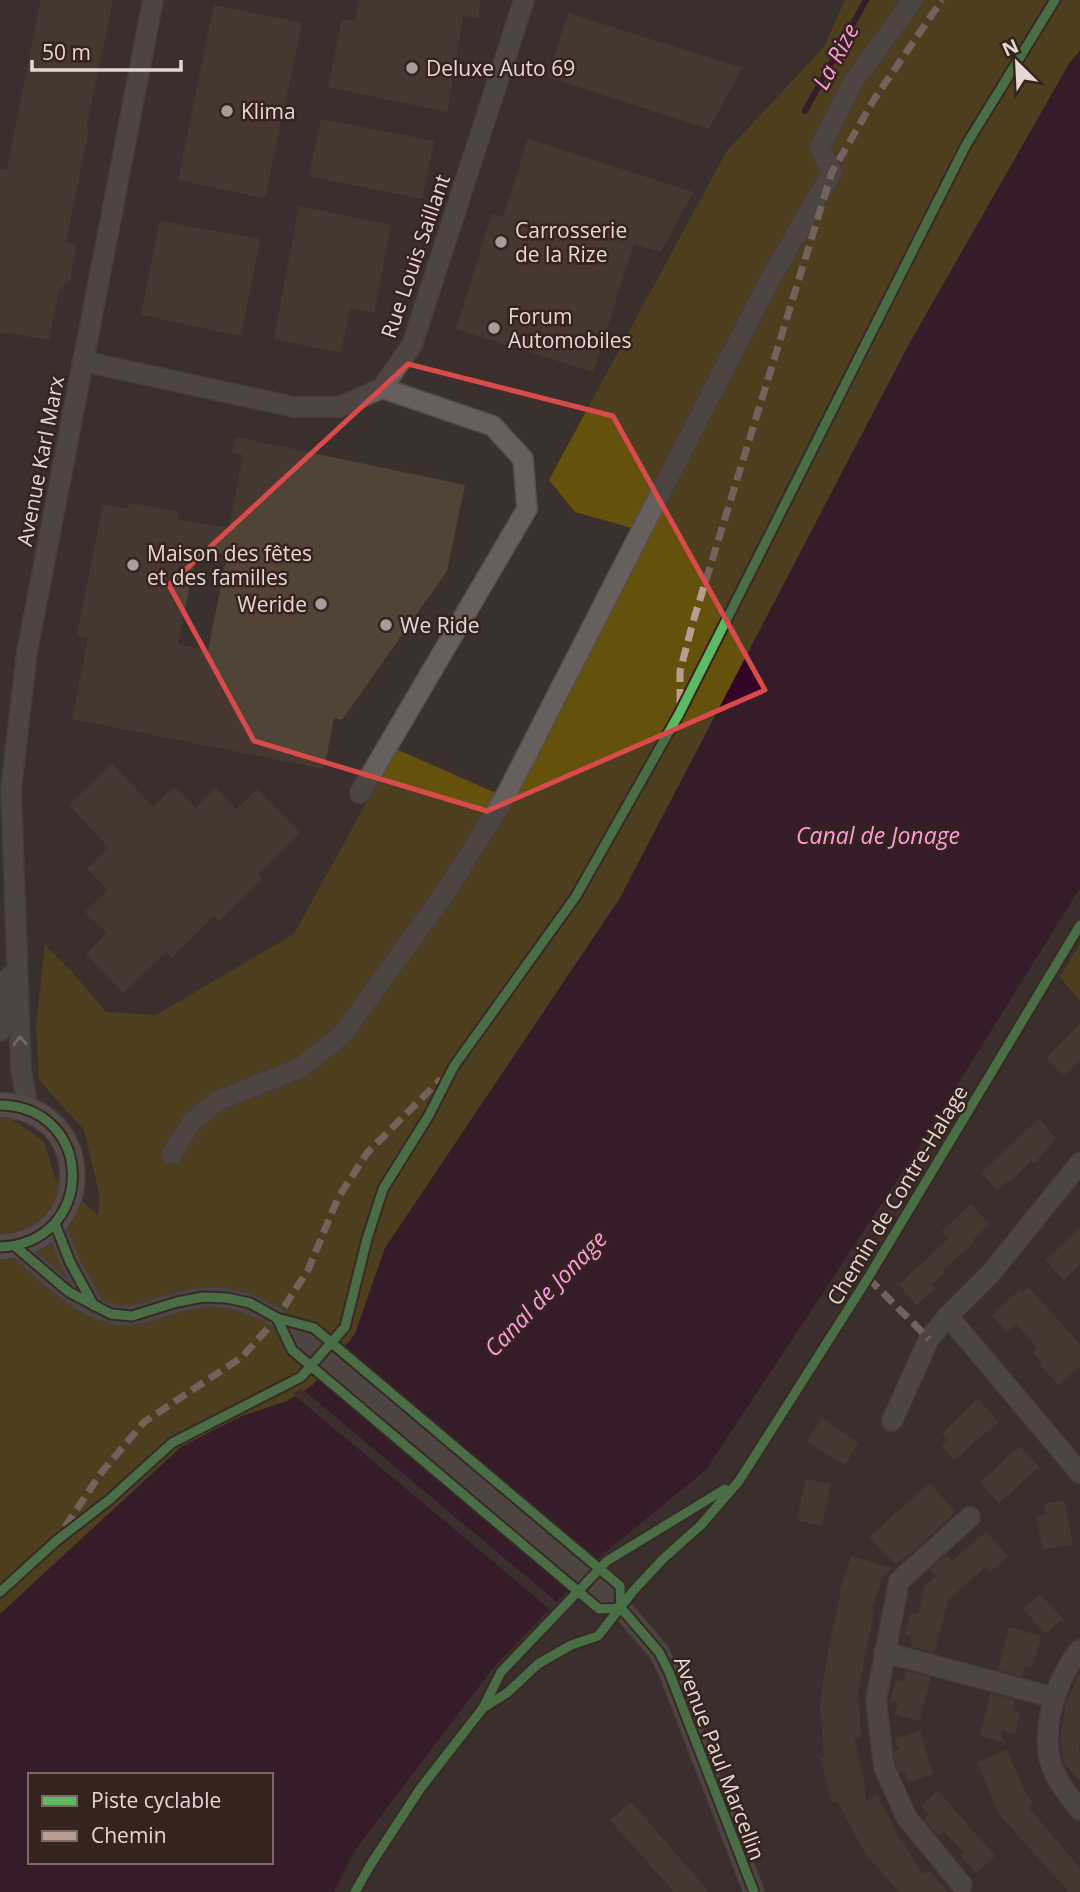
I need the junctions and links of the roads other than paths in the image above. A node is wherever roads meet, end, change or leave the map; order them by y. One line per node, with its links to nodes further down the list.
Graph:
1 (153, 0): 4 (street, Avenue Karl Marx)
2 (524, 0): 5 (street, Rue Louis Saillant)
3 (913, 0): 11 (street)
4 (82, 361): 5 (street); 7 (street, Avenue Karl Marx)
5 (382, 388): 6 (street)
6 (360, 793)
7 (15, 934): 8 (street, Avenue Karl Marx); 10 (street, Avenue Karl Marx, one-way to 7)
8 (0, 1031)
9 (0, 1105): 10 (main road)
10 (28, 1109): 13 (main road)
11 (172, 1154)
12 (1080, 1163): 16 (street)
13 (55, 1224): 14 (main road); 15 (street)
14 (8, 1247): 15 (street)
15 (94, 1307): 25 (street, Avenue Paul Marcellin)
16 (948, 1316): 17 (street); 18 (street)
17 (892, 1421)
18 (1080, 1473)
19 (970, 1517): 21 (street)
20 (1080, 1650): 22 (street)
21 (884, 1653): 22 (street); 24 (street)
22 (1055, 1698): 23 (street)
23 (1080, 1810)
24 (962, 1885)
25 (754, 1892)

